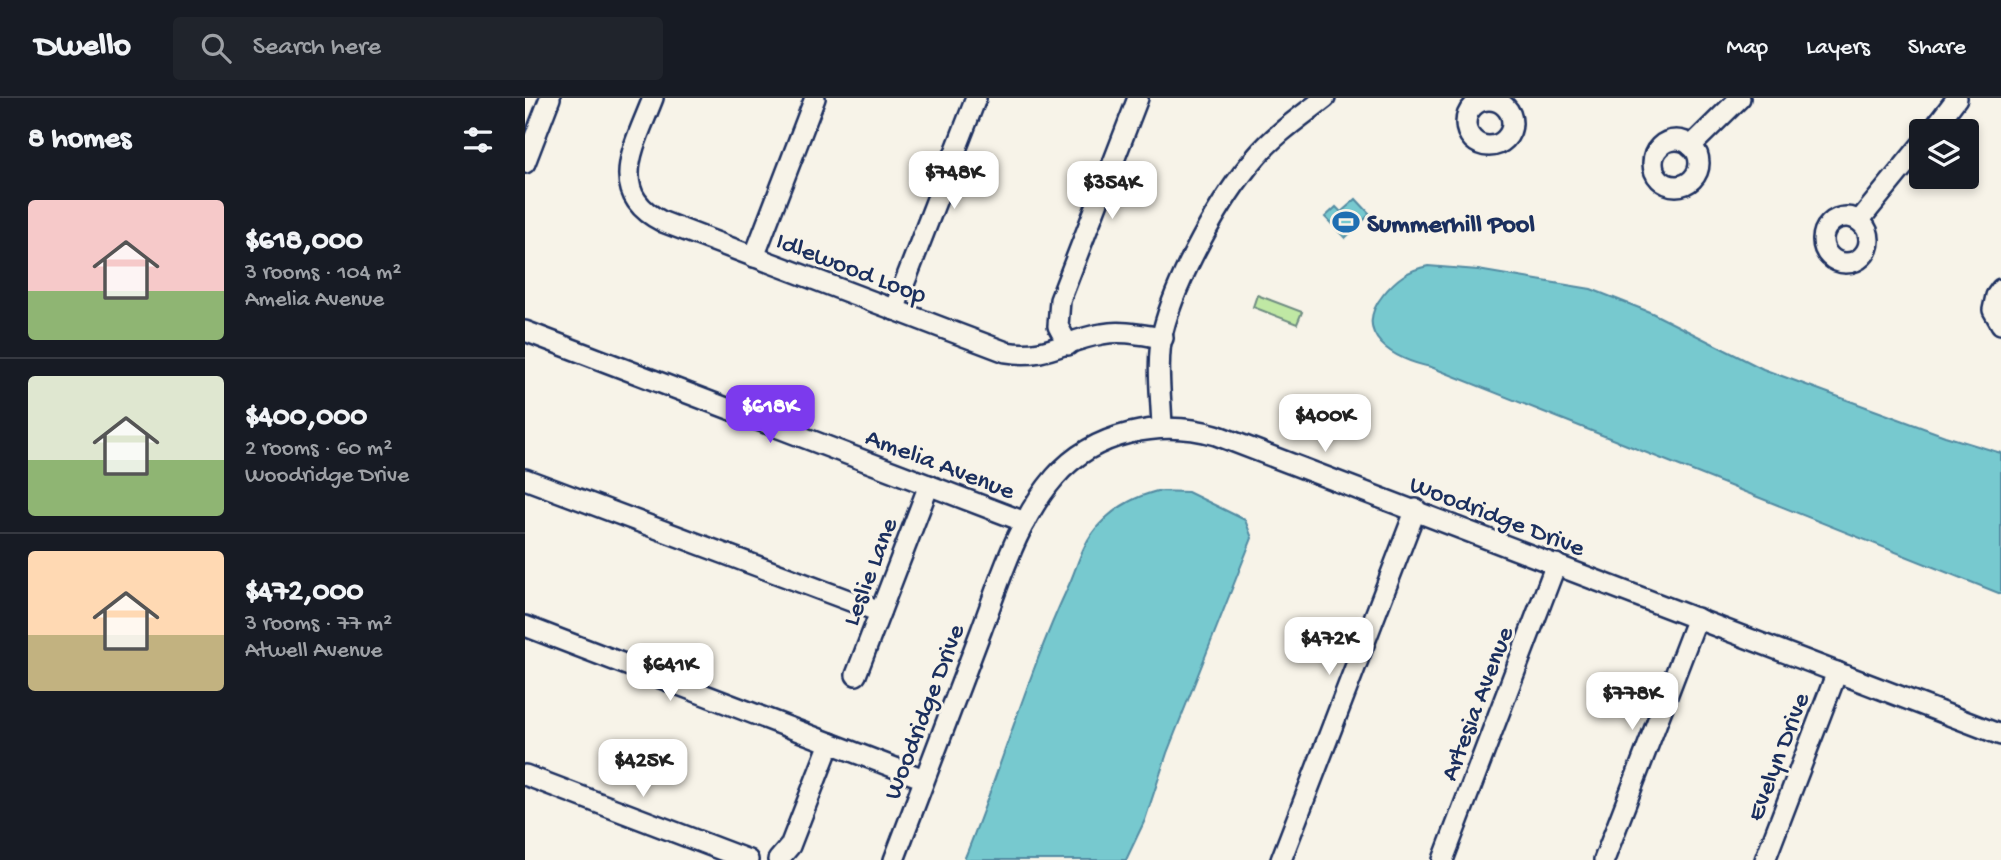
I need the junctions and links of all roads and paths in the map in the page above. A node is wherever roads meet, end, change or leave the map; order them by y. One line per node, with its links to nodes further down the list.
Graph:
1 (550, 98): 12 (street)
2 (653, 98): 14 (street, Idlewood Loop)
3 (815, 98): 14 (street)
4 (976, 98): 16 (street)
5 (1138, 98): 20 (street)
6 (1325, 98): 19 (street)
7 (1740, 98): 10 (street)
8 (1957, 98): 9 (street)
9 (1942, 119)
10 (1691, 146)
11 (1909, 160): 13 (street)
12 (525, 163)
13 (1859, 221)
14 (754, 257): 16 (street, Idlewood Loop)
15 (2001, 289): 17 (street)
16 (894, 310): 20 (street, Idlewood Loop)
17 (2001, 324)
18 (525, 331): 23 (street, Amelia Avenue)
19 (1163, 338): 20 (street, Idlewood Loop); 21 (street)
20 (1067, 345)
21 (1162, 427): 24 (street, Woodridge Drive); 25 (street, Woodridge Drive)
22 (525, 479): 27 (street)
23 (929, 485): 25 (street, Amelia Avenue); 27 (street, Leslie Lane)
24 (1416, 509): 26 (street, Woodridge Drive); 39 (street)
25 (1024, 522): 35 (street, Woodridge Drive)
26 (1556, 564): 28 (street, Woodridge Drive); 40 (street, Artesia Avenue)
27 (880, 612): 31 (street, Leslie Lane)
28 (1697, 618): 30 (street, Woodridge Drive); 41 (street)
29 (525, 626): 33 (street)
30 (1837, 672): 32 (street, Woodridge Drive); 42 (street, Evelyn Drive)
31 (856, 675)
32 (2001, 735)
33 (830, 743): 35 (street); 37 (street)
34 (525, 775): 36 (street)
35 (924, 779): 38 (street, Woodridge Drive)
36 (748, 860)
37 (778, 860)
38 (894, 860)
39 (1280, 860)
40 (1443, 860)
41 (1604, 860)
42 (1765, 860)

